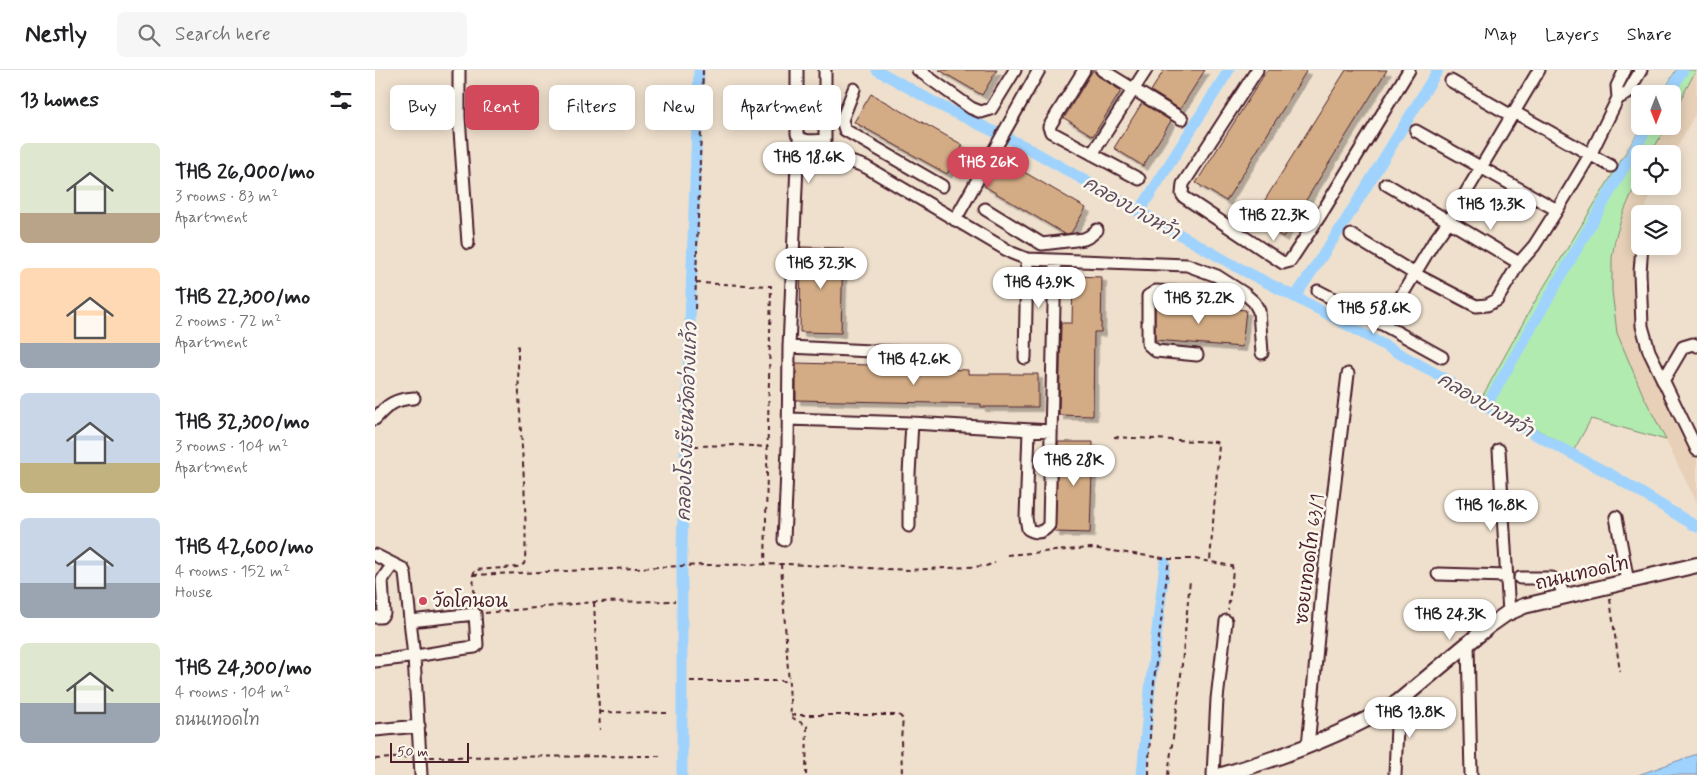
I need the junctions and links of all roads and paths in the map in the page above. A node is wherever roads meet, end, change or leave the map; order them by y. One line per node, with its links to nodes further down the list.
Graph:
1 (459, 70): 40 (street)
2 (703, 70): 48 (path)
3 (797, 70): 23 (street)
4 (825, 70): 23 (street)
5 (1015, 70): 15 (street)
6 (1039, 70): 36 (street)
7 (1084, 70): 24 (street)
8 (1102, 70): 18 (street)
9 (1146, 70): 18 (street)
10 (1257, 70): 11 (street)
11 (1409, 70)
12 (1539, 70): 20 (street)
13 (1625, 70): 19 (street)
14 (1641, 70): 19 (street)
15 (920, 71)
16 (1451, 81): 20 (street)
17 (854, 89): 29 (street)
18 (1133, 90): 21 (street); 24 (street)
19 (1618, 98): 25 (street)
20 (1513, 114): 25 (street); 28 (street)
21 (1182, 119)
22 (1416, 131): 28 (street)
23 (825, 140): 26 (street)
24 (1092, 154): 30 (street)
25 (1590, 155): 27 (street); 35 (street)
26 (825, 158): 33 (street); 55 (street)
27 (1611, 166)
28 (1481, 168): 35 (street); 37 (street)
29 (923, 175): 32 (street); 33 (street)
30 (1139, 179)
31 (1386, 184): 37 (street)
32 (942, 186)
33 (912, 195): 36 (street)
34 (985, 209): 41 (street)
35 (1557, 210): 46 (street)
36 (955, 220): 43 (street)
37 (1449, 221): 46 (street); 47 (street)
38 (1097, 230): 41 (street)
39 (1351, 235): 47 (street)
40 (468, 244)
41 (1042, 244): 44 (street)
42 (1641, 255): 62 (street)
43 (1027, 259): 44 (street); 60 (street)
44 (1039, 260): 45 (street)
45 (1055, 261): 50 (street); 68 (street)
46 (1519, 263): 47 (street)
47 (1415, 274): 52 (street)
48 (696, 283): 51 (path); 71 (path)
49 (1318, 291): 52 (street)
50 (1245, 294): 56 (street); 58 (street)
51 (695, 309)
52 (1384, 325): 59 (street)
53 (518, 342): 87 (path)
54 (1697, 346): 62 (street)
55 (789, 348): 57 (street); 65 (street)
56 (1261, 353)
57 (932, 354)
58 (1197, 355)
59 (1442, 357)
60 (1025, 358)
61 (1348, 374): 115 (street, ซอยเทอดไท 63/1)
62 (1663, 381): 73 (street)
63 (414, 398): 64 (street)
64 (375, 419)
65 (788, 419): 66 (street); 76 (street)
66 (912, 423): 67 (street); 75 (street)
67 (1029, 430): 68 (street); 68 (street)
68 (1051, 431)
69 (1114, 437): 80 (path)
70 (694, 446): 71 (path)
71 (767, 447): 83 (path)
72 (1499, 450): 88 (street)
73 (1697, 450)
74 (1616, 517): 92 (street)
75 (909, 526)
76 (784, 540)
77 (375, 555): 82 (street)
78 (1007, 555): 79 (path)
79 (1169, 559): 80 (path); 122 (path)
80 (1210, 561): 101 (path)
81 (995, 563): 84 (path)
82 (393, 564): 90 (street); 100 (street)
83 (765, 564): 84 (path); 87 (path)
84 (781, 564): 107 (path)
85 (1697, 565): 92 (main road, ถนนเทอดไท)
86 (1438, 574): 88 (street)
87 (473, 575): 98 (path)
88 (1507, 576): 97 (street)
89 (1519, 578): 94 (street)
90 (379, 580): 99 (street)
91 (1190, 580): 123 (path)
92 (1628, 582): 93 (main road, ถนนเทอดไท)
93 (1608, 586): 94 (main road, ถนนเทอดไท); 105 (path)
94 (1564, 597): 97 (main road, ถนนเทอดไท)
95 (675, 601): 96 (path)
96 (594, 602): 98 (path); 109 (path)
97 (1509, 613): 102 (main road, ถนนเทอดไท)
98 (475, 614): 100 (street); 103 (street)
99 (375, 617)
100 (410, 621): 103 (street)
101 (1226, 622): 124 (street)
102 (1468, 644): 108 (main road, ถนนเทอดไท); 127 (street)
103 (414, 657): 104 (street); 112 (street)
104 (375, 660)
105 (1621, 672)
106 (690, 681): 107 (path)
107 (789, 681): 111 (path)
108 (1398, 702): 115 (main road, ถนนเทอดไท); 126 (street)
109 (599, 712): 110 (path); 114 (path)
110 (669, 713)
111 (791, 715): 120 (path); 121 (path)
112 (419, 726): 113 (street); 117 (street)
113 (375, 730)
114 (600, 730)
115 (1308, 747): 125 (main road, ถนนเทอดไท)
116 (663, 756): 117 (path)
117 (420, 757): 118 (path); 119 (street)
118 (375, 759)
119 (421, 775)
120 (806, 775)
121 (902, 775)
122 (1149, 775)
123 (1168, 775)
124 (1213, 775)
125 (1222, 775)
126 (1395, 775)
127 (1471, 775)

